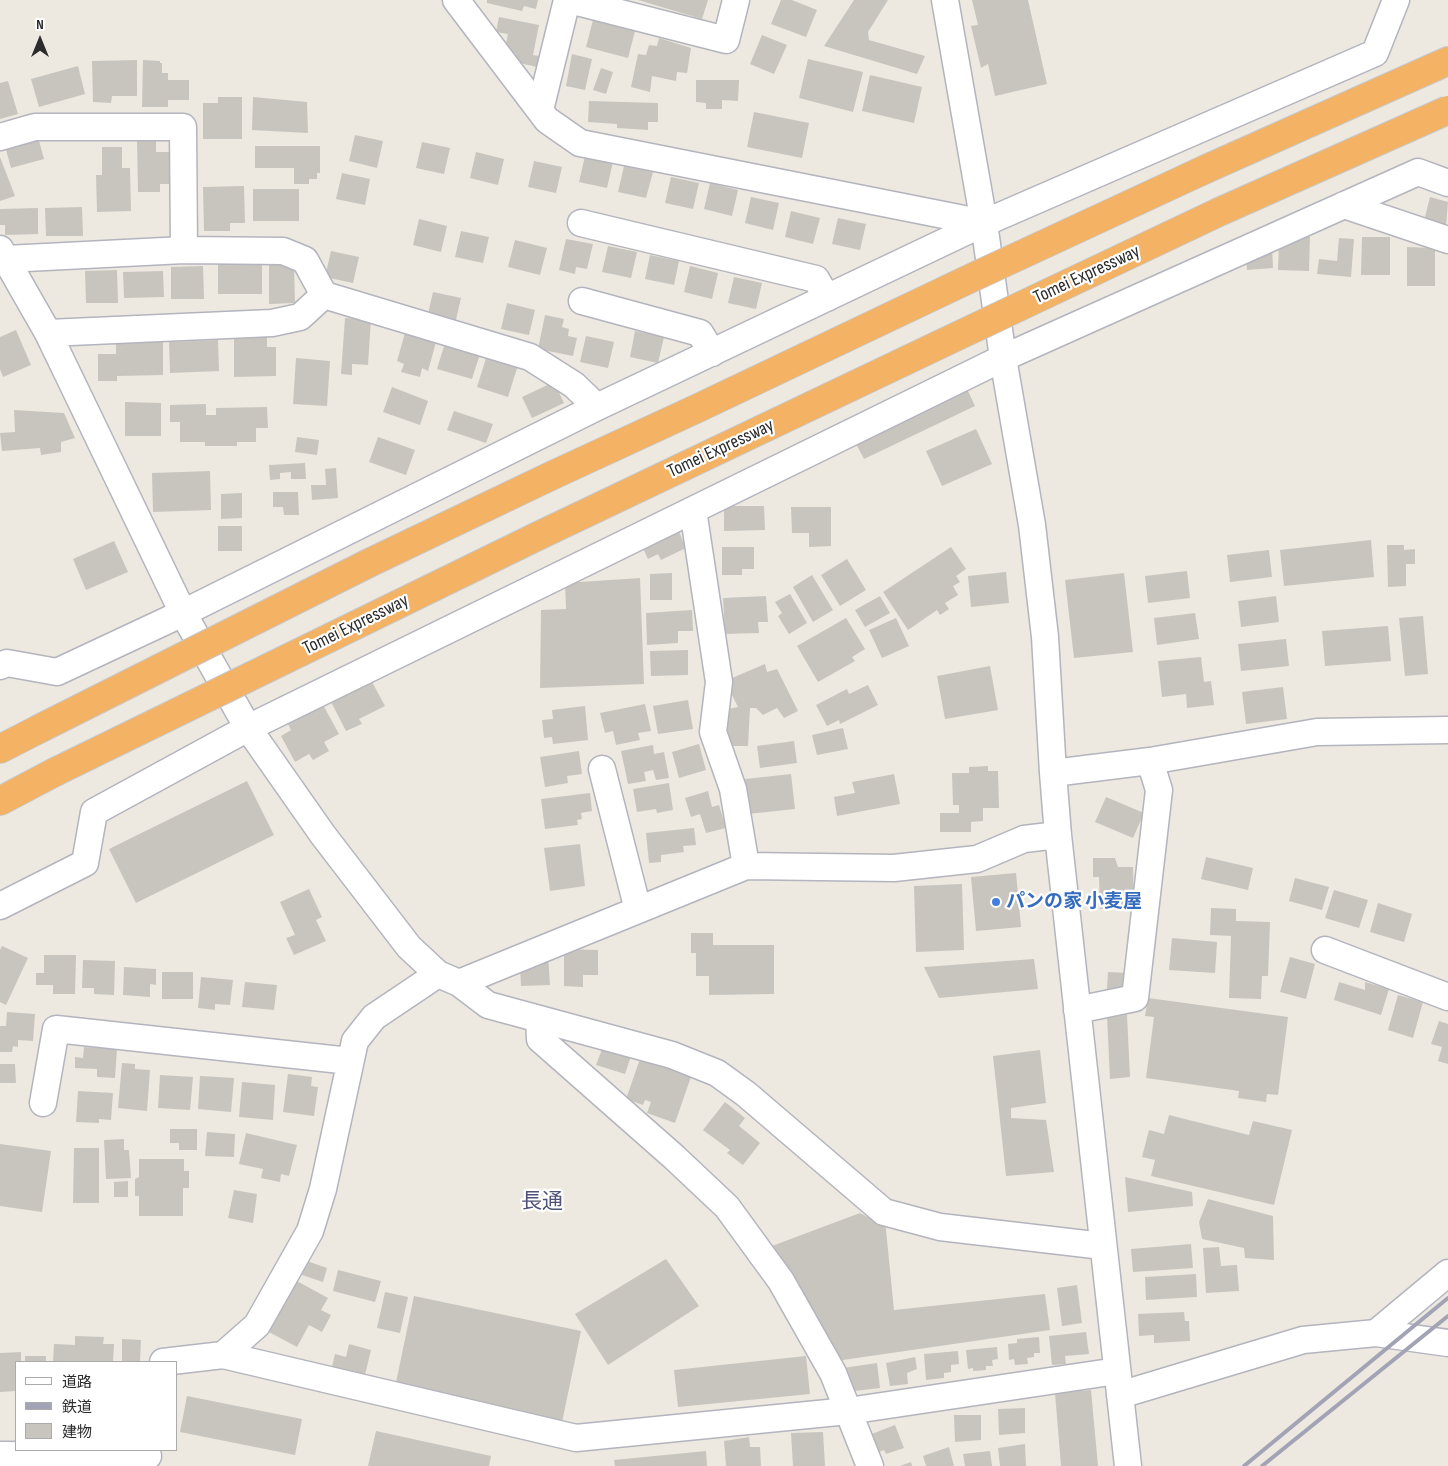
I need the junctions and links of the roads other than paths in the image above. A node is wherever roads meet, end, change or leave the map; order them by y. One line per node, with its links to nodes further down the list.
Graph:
1 (456, 0): 7 (street)
2 (568, 0): 3 (street); 7 (street)
3 (736, 0)
4 (945, 0): 13 (street)
5 (1396, 0): 13 (street)
6 (1437, 66): 29 (highway, bridge)
7 (540, 110): 13 (street)
8 (1448, 110): 33 (highway, Tomei Expressway, bridge)
9 (0, 137): 15 (street)
10 (1448, 183): 11 (street)
11 (1344, 205): 14 (street); 22 (street)
12 (581, 223): 18 (street)
13 (984, 223): 18 (street); 22 (street)
14 (1448, 240)
15 (184, 250): 16 (street); 17 (street)
16 (3, 254): 20 (street)
17 (324, 294): 20 (street); 23 (street)
18 (827, 298): 21 (street)
19 (582, 301): 21 (street)
20 (48, 333): 25 (street)
21 (712, 353): 23 (street)
22 (1003, 358): 24 (street); 32 (street)
23 (597, 407): 25 (street)
24 (693, 510): 27 (street); 35 (street)
25 (183, 613): 26 (street); 27 (street)
26 (0, 666)
27 (248, 728): 36 (street); 39 (street)
28 (1448, 730): 30 (street)
29 (0, 749)
30 (1150, 761): 32 (street); 41 (street)
31 (602, 769): 37 (street)
32 (1052, 773): 34 (street)
33 (0, 801)
34 (1058, 835): 35 (street); 41 (street)
35 (746, 866): 37 (street)
36 (0, 906)
37 (638, 910): 39 (street)
38 (1325, 950): 40 (street)
39 (448, 979): 42 (street); 43 (street)
40 (1448, 997)
41 (1077, 1010): 45 (street)
42 (539, 1019): 45 (street); 52 (street)
43 (350, 1061): 44 (street); 49 (street)
44 (43, 1102)
45 (1103, 1246): 51 (street)
46 (1448, 1273): 47 (street)
47 (1376, 1333): 48 (street); 51 (street)
48 (1448, 1343)
49 (223, 1355): 50 (street); 52 (street)
50 (172, 1361)
51 (1118, 1383): 52 (street); 56 (street)
52 (848, 1411): 55 (street)
53 (0, 1455): 54 (street)
54 (148, 1457)
55 (870, 1466)
56 (1128, 1466)

